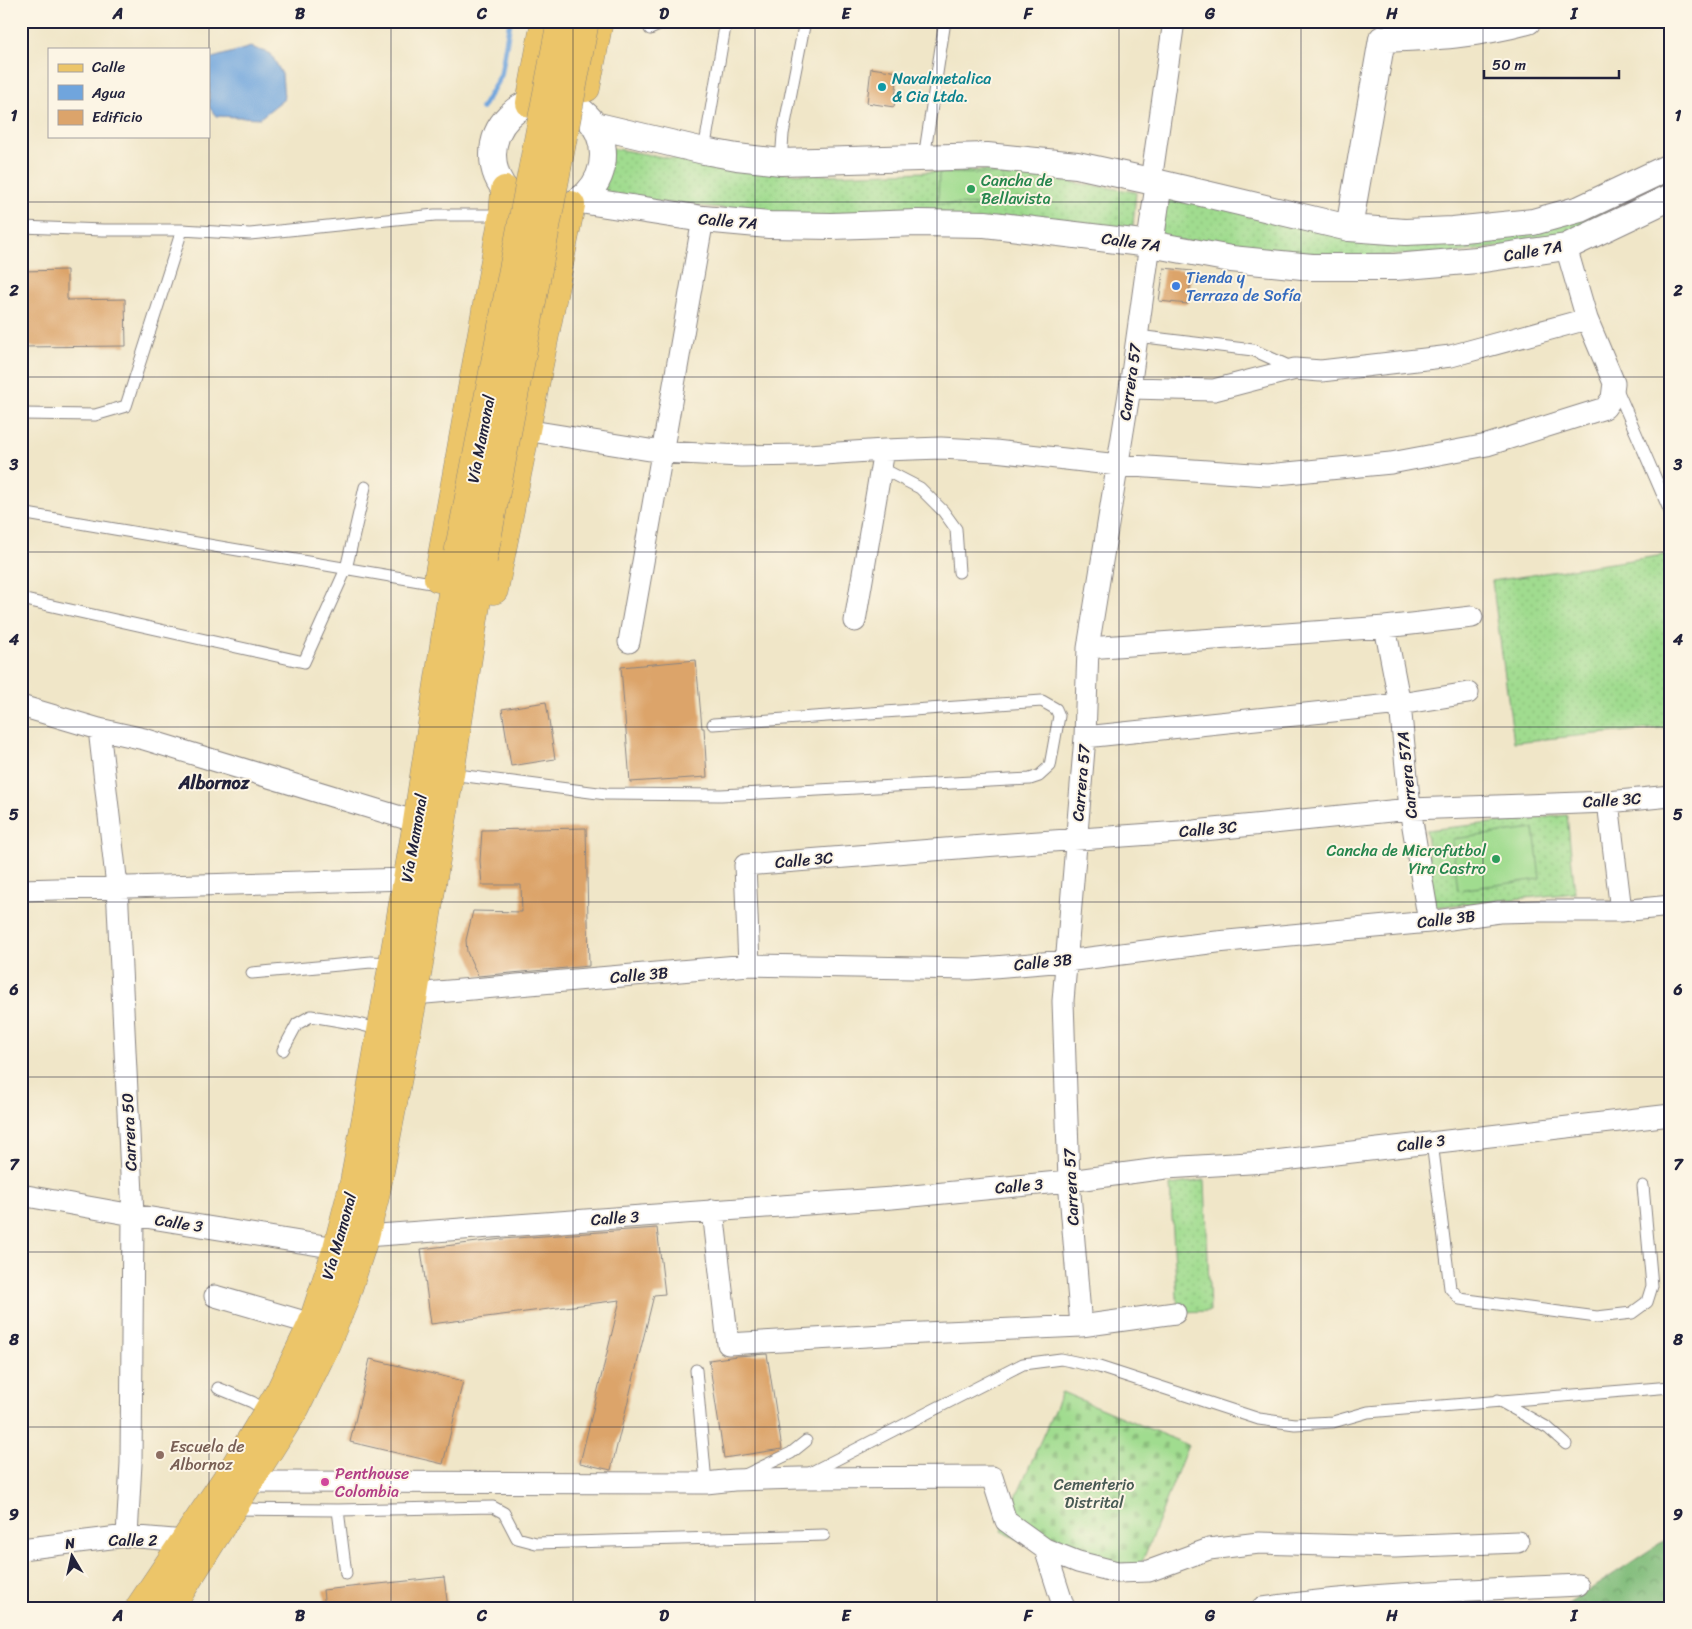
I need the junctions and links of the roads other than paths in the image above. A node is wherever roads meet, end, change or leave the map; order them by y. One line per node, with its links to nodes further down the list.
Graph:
1 (545, 21): 12 (main road)
2 (561, 21): 41 (main road, Vía Mamonal, bridge)
3 (585, 21): 41 (main road, Vía Mamonal, bridge)
4 (599, 21): 13 (main road)
5 (668, 21): 11 (lane)
6 (726, 21): 14 (lane)
7 (805, 21): 16 (lane)
8 (945, 21): 15 (lane)
9 (1174, 21): 18 (street)
10 (1528, 21): 24 (street)
11 (650, 29)
12 (530, 103): 13 (street); 21 (street)
13 (587, 118): 14 (street, Calle 7A); 20 (street)
14 (704, 151): 16 (street, Calle 7A)
15 (924, 158): 16 (street, Calle 7A); 18 (street, Calle 7A)
16 (781, 162)
17 (1671, 166): 24 (street, Calle 7A)
18 (1155, 182): 24 (street, Calle 7A); 26 (street)
19 (1671, 197): 27 (street, Calle 7A)
20 (575, 202): 21 (street); 22 (street, Calle 7A); 34 (main road)
21 (504, 203): 25 (lane); 44 (main road)
22 (703, 219): 26 (street, Calle 7A); 35 (street)
23 (21, 227): 25 (lane)
24 (1349, 228)
25 (182, 230): 33 (lane)
26 (1150, 244): 27 (street, Calle 7A); 29 (street, Carrera 57)
27 (1566, 247): 28 (street)
28 (1587, 319): 30 (street); 31 (street)
29 (1137, 336): 30 (lane); 32 (street, Carrera 57)
30 (1295, 370): 32 (street)
31 (1614, 383): 37 (street); 40 (lane)
32 (1130, 388): 37 (street, Carrera 57)
33 (21, 414)
34 (525, 430): 35 (street); 51 (main road)
35 (662, 452): 36 (street); 49 (street)
36 (882, 459): 37 (street); 43 (lane); 47 (street)
37 (1118, 465): 50 (street, Carrera 57)
38 (365, 487): 42 (lane)
39 (21, 513): 42 (lane)
40 (1671, 514)
41 (471, 557): 51 (main road, Vía Mamonal)
42 (346, 569): 44 (lane); 45 (lane)
43 (959, 572)
44 (437, 584): 51 (main road)
45 (21, 599)
46 (1472, 617): 48 (street)
47 (855, 621)
48 (1385, 628): 50 (street); 53 (street, Carrera 57A)
49 (629, 642)
50 (1088, 648): 57 (street, Carrera 57)
51 (455, 659): 58 (main road, Vía Mamonal); 62 (main road, Vía Mamonal)
52 (1468, 693): 53 (street)
53 (1400, 704): 57 (street); 61 (street, Carrera 57A)
54 (21, 706): 56 (street)
55 (713, 724): 58 (lane)
56 (99, 729): 62 (street); 65 (street, Carrera 50)
57 (1085, 736): 63 (street, Carrera 57)
58 (450, 774): 74 (main road, Vía Mamonal)
59 (1671, 796): 60 (street, Calle 3C)
60 (1608, 802): 61 (street, Calle 3C); 68 (street)
61 (1410, 809): 63 (street, Calle 3C); 69 (street, Carrera 57A)
62 (417, 822): 64 (main road, Vía Mamonal)
63 (1075, 839): 70 (street, Carrera 57); 72 (street, Calle 3C)
64 (407, 880): 65 (street); 71 (main road, Vía Mamonal)
65 (117, 886): 66 (street); 83 (street, Carrera 50)
66 (21, 890)
67 (1671, 906): 68 (street, Calle 3B)
68 (1621, 911): 69 (street, Calle 3B)
69 (1429, 922): 70 (street, Calle 3B)
70 (1066, 960): 72 (street, Calle 3B); 79 (street, Carrera 57)
71 (392, 963): 73 (lane); 75 (main road, Vía Mamonal)
72 (749, 966): 74 (street, Calle 3B)
73 (252, 973)
74 (414, 994): 84 (main road, Vía Mamonal)
75 (380, 1030): 76 (lane); 85 (main road, Vía Mamonal)
76 (283, 1050)
77 (1671, 1115): 78 (street, Calle 3)
78 (1432, 1142): 79 (street, Calle 3); 80 (lane)
79 (1069, 1181): 82 (street, Calle 3); 89 (street, Carrera 57)
80 (1643, 1186)
81 (21, 1195): 83 (street, Calle 3)
82 (713, 1210): 84 (street, Calle 3); 89 (street)
83 (133, 1215): 85 (street, Calle 3); 104 (street, Carrera 50)
84 (364, 1236): 99 (main road, Vía Mamonal)
85 (337, 1248): 88 (main road, Vía Mamonal)
86 (215, 1296): 88 (street)
87 (1175, 1313): 89 (street)
88 (312, 1324): 94 (main road, Vía Mamonal)
89 (1080, 1326)
90 (696, 1370): 100 (lane)
91 (1671, 1387): 93 (lane)
92 (218, 1388): 94 (lane)
93 (1498, 1400): 96 (lane); 97 (lane)
94 (268, 1412): 105 (main road, Vía Mamonal)
95 (806, 1441): 98 (lane)
96 (1566, 1444)
97 (800, 1478): 98 (street); 108 (street)
98 (734, 1480): 100 (street)
99 (248, 1482): 100 (street); 101 (main road, Vía Mamonal)
100 (706, 1483)
101 (232, 1509): 102 (lane); 112 (main road, Vía Mamonal)
102 (338, 1510): 103 (lane); 109 (lane)
103 (824, 1535)
104 (127, 1536): 105 (street, Calle 2); 107 (street, Calle 2)
105 (185, 1542): 111 (main road, Vía Mamonal)
106 (1518, 1542): 108 (street)
107 (21, 1549)
108 (1046, 1549): 113 (street)
109 (346, 1574)
110 (1578, 1586): 114 (street)
111 (139, 1608)
112 (170, 1608)
113 (1064, 1608)
114 (1262, 1608)

